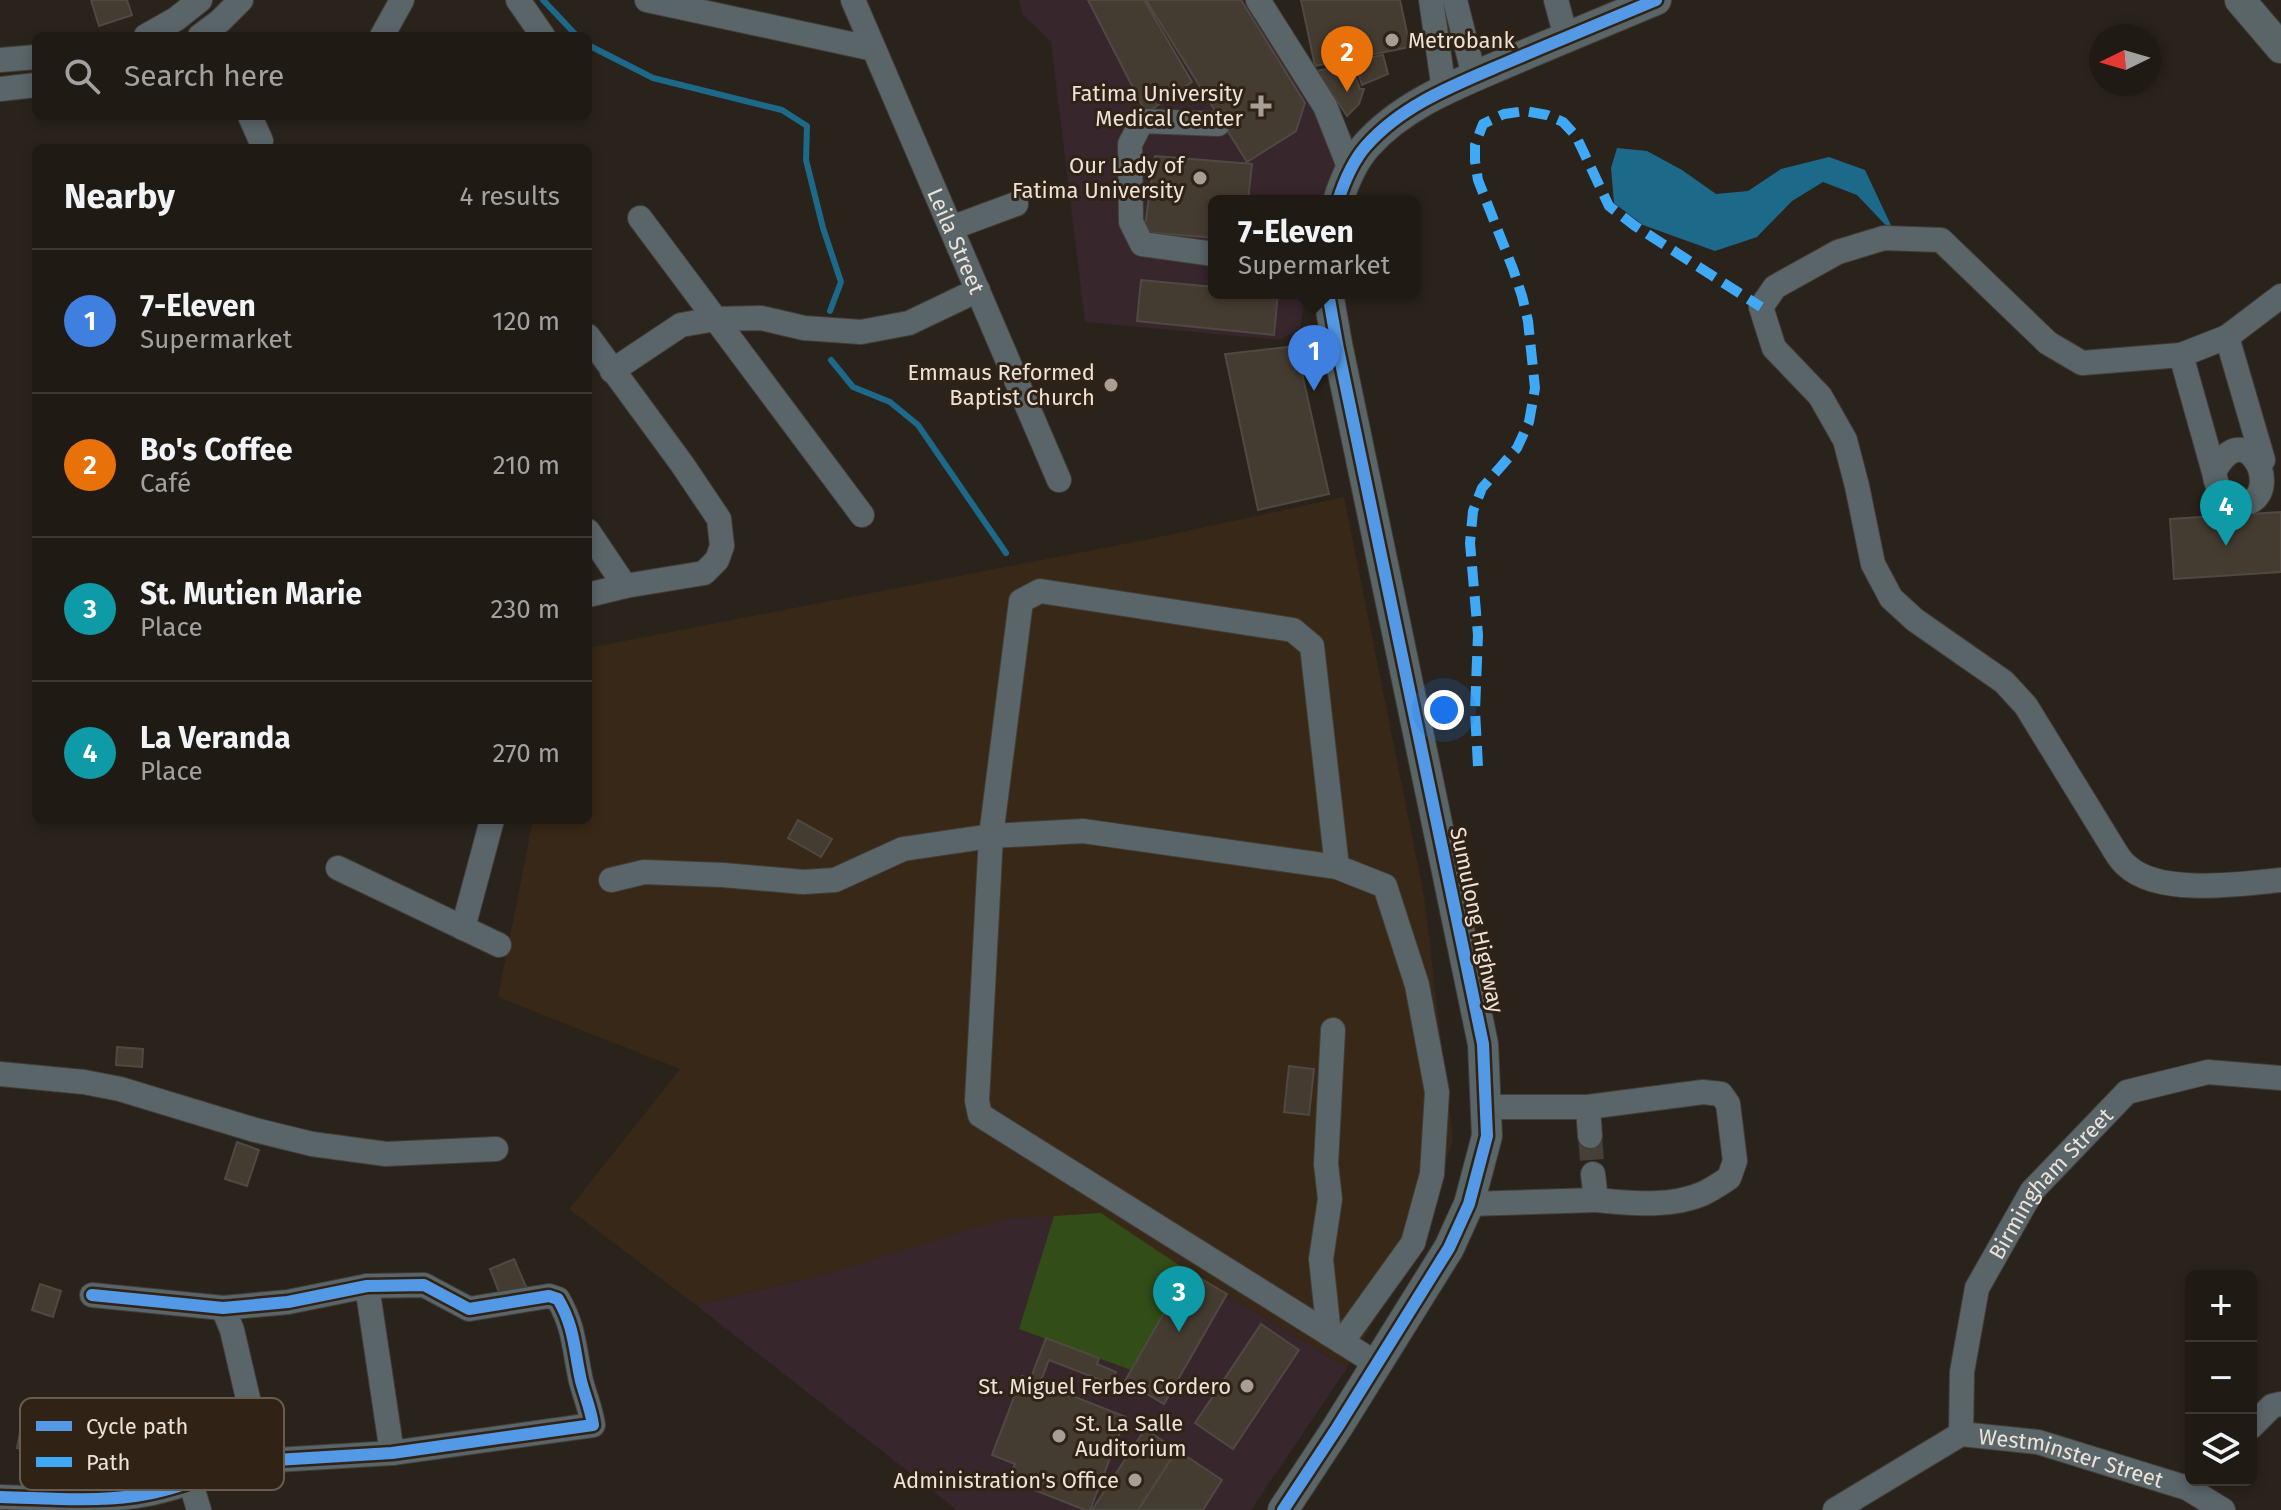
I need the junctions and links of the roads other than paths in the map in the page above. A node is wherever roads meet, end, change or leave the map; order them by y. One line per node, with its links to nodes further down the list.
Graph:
1 (200, 0): 14 (street)
2 (241, 0): 15 (street)
3 (402, 0): 16 (street)
4 (518, 0): 17 (street)
5 (647, 0): 13 (street)
6 (853, 0): 20 (street, Leila Street)
7 (1258, 0): 30 (street)
8 (1431, 0): 26 (street)
9 (1455, 0): 23 (street)
10 (1556, 0): 18 (street)
11 (1656, 0): 18 (main road)
12 (2240, 0): 19 (main road)
13 (699, 5): 20 (street)
14 (153, 32)
15 (210, 32)
16 (384, 32)
17 (540, 32)
18 (1566, 37): 23 (main road)
19 (2281, 48)
20 (874, 49): 34 (street, Leila Street)
21 (32, 57): 22 (street)
22 (0, 60)
23 (1474, 76): 26 (main road)
24 (32, 85): 25 (street)
25 (0, 89)
26 (1444, 90): 30 (main road)
27 (252, 120): 29 (street)
28 (1218, 124): 35 (street)
29 (261, 141)
30 (1350, 169): 31 (main road)
31 (1340, 195)
32 (1016, 204): 34 (street)
33 (640, 218): 39 (street)
34 (951, 228): 36 (street, Leila Street)
35 (1208, 253)
36 (978, 290): 39 (street); 46 (street, Leila Street)
37 (2281, 296): 40 (street)
38 (1329, 299): 62 (main road, Sumulong Highway)
39 (715, 319): 43 (street); 47 (street)
40 (2227, 337): 42 (street); 44 (street)
41 (592, 342): 43 (street)
42 (2181, 355): 45 (street); 56 (street)
43 (612, 371): 49 (street)
44 (2263, 460): 45 (street); 45 (street)
45 (2214, 472)
46 (1059, 480)
47 (862, 515)
48 (592, 537): 49 (street)
49 (625, 586): 50 (street)
50 (592, 594)
51 (491, 824): 57 (street)
52 (991, 836): 53 (street); 53 (street); 55 (street); 72 (street)
53 (1337, 867): 72 (street)
54 (338, 868): 57 (street)
55 (611, 880)
56 (2281, 880)
57 (463, 928): 58 (street)
58 (499, 945)
59 (1333, 1030): 72 (street)
60 (0, 1074): 65 (street)
61 (2281, 1078): 77 (street, Birmingham Street)
62 (1485, 1107): 63 (street); 68 (main road, Sumulong Highway)
63 (1588, 1107): 64 (street); 67 (street)
64 (1590, 1136)
65 (496, 1149)
66 (1593, 1174): 67 (street)
67 (1596, 1200): 68 (street)
68 (1469, 1204): 73 (main road, Sumulong Highway)
69 (367, 1286): 71 (street); 78 (street); 78 (street)
70 (92, 1295): 71 (street)
71 (223, 1308): 74 (street)
72 (1336, 1338): 73 (street)
73 (1377, 1364): 86 (main road, Sumulong Highway)
74 (248, 1398)
75 (2281, 1404): 76 (street)
76 (2257, 1421)
77 (1961, 1434): 80 (street, Westminster Street); 87 (street, Westminster Street)
78 (392, 1453): 79 (street)
79 (284, 1459)
80 (2185, 1482)
81 (2193, 1486): 88 (street, Westminster Street)
82 (164, 1490): 84 (street)
83 (193, 1490): 85 (street)
84 (0, 1497)
85 (199, 1510)
86 (1283, 1510)
87 (1835, 1510)
88 (2223, 1510)

